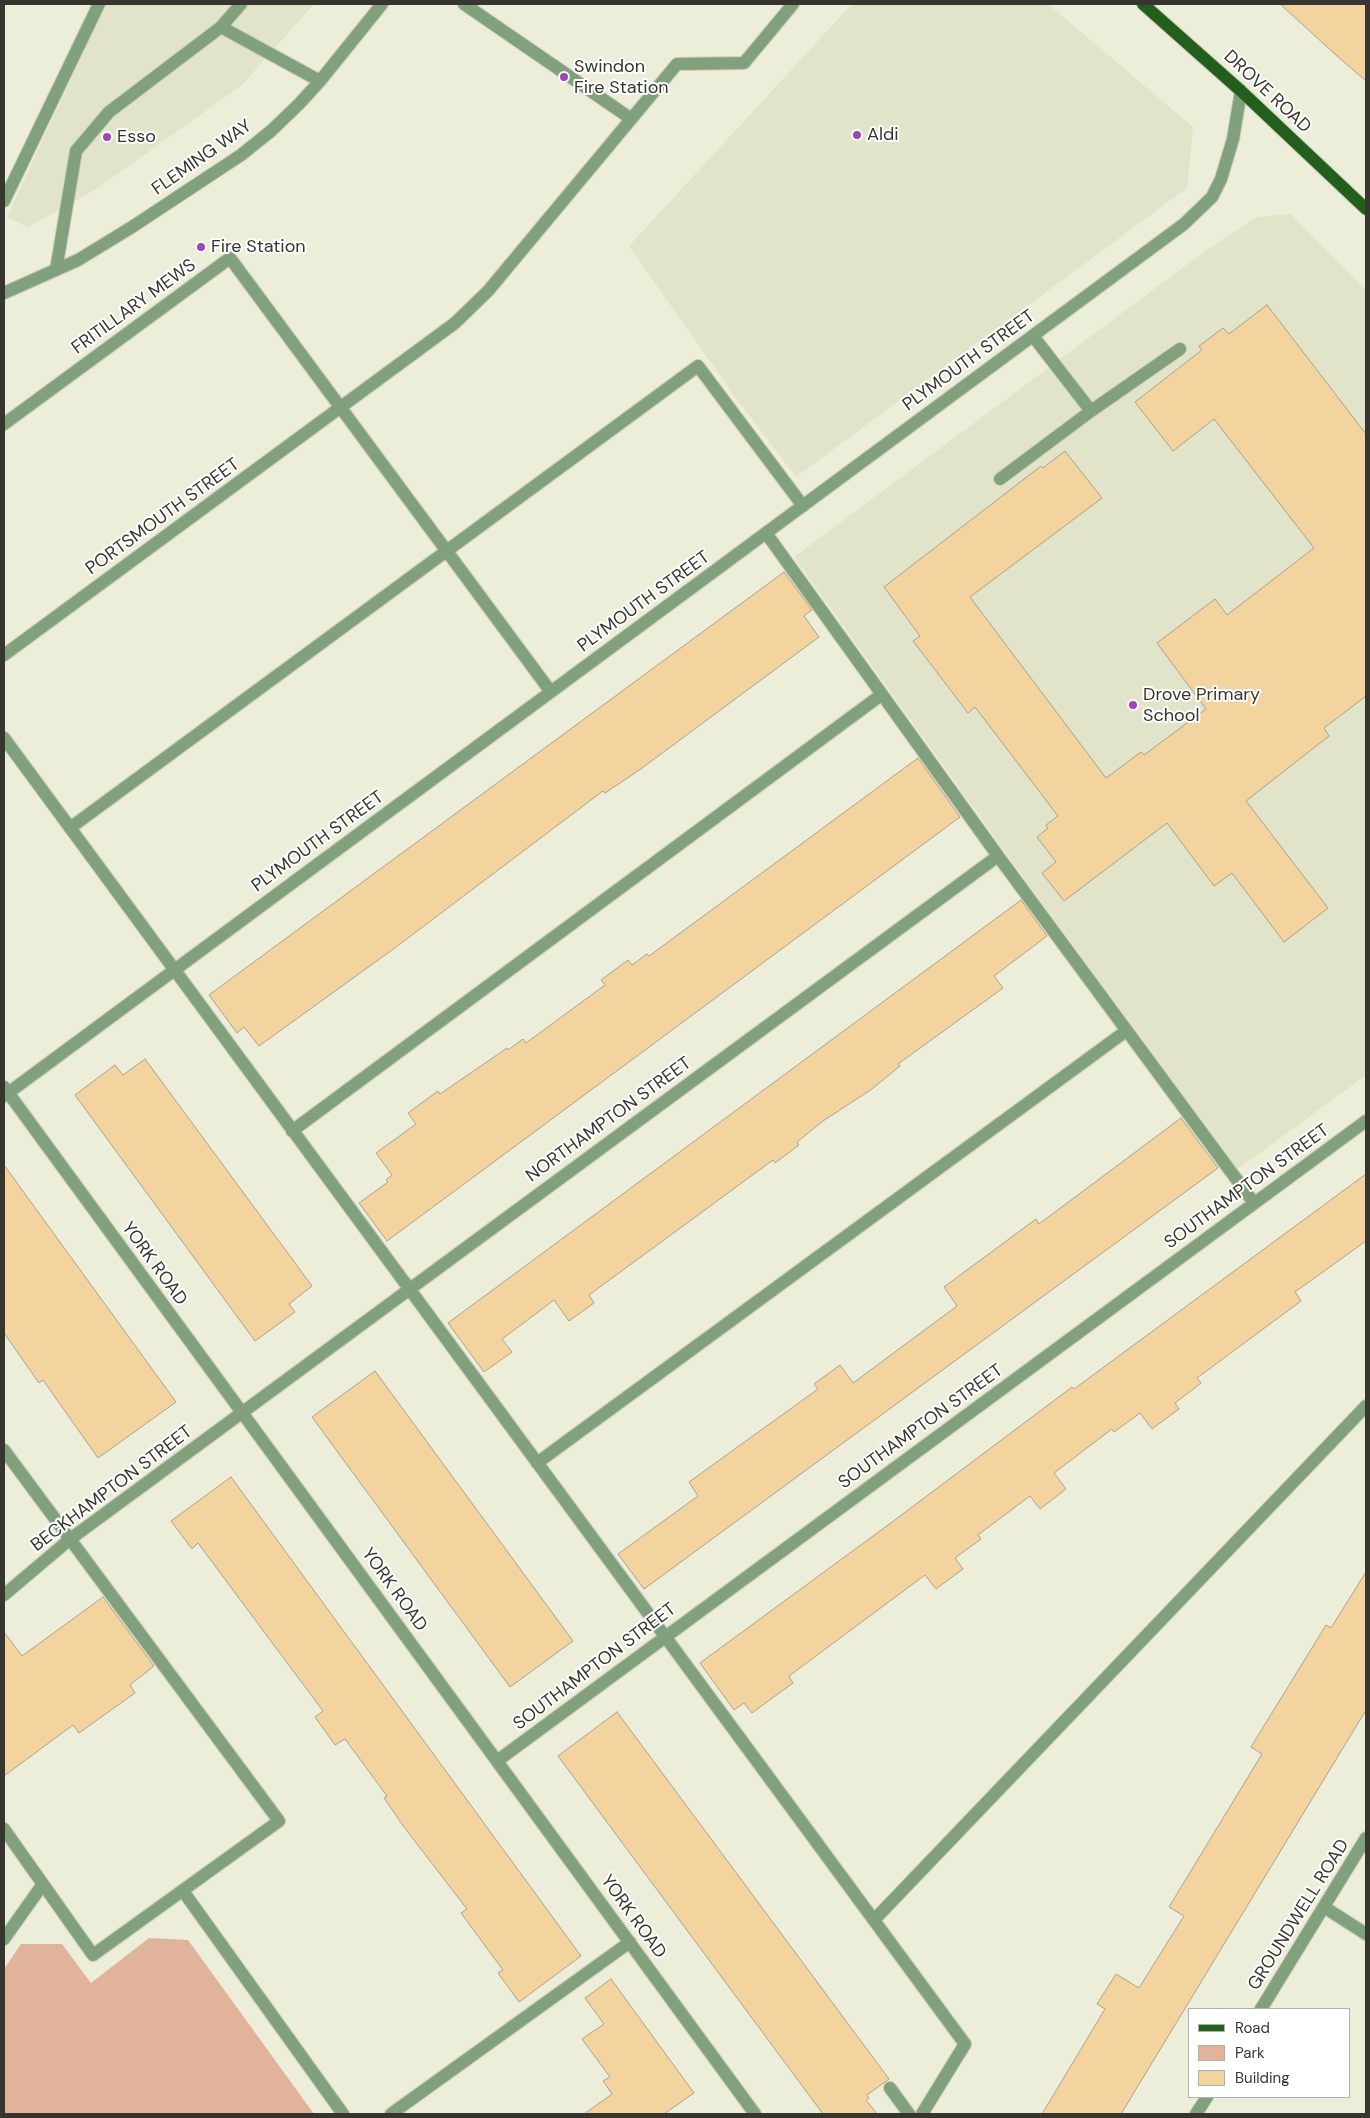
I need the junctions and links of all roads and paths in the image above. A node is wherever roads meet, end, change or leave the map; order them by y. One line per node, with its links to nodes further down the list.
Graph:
1 (99, 4): 11 (street)
2 (241, 4): 7 (street)
3 (382, 4): 8 (street, FLEMING WAY)
4 (464, 4): 10 (street)
5 (793, 4): 10 (street, PORTSMOUTH STREET)
6 (1143, 4): 9 (main road, DROVE ROAD)
7 (221, 26): 8 (street); 13 (street)
8 (320, 81): 13 (street, FLEMING WAY)
9 (1241, 91): 12 (main road, DROVE ROAD); 15 (street, PLYMOUTH STREET)
10 (630, 118): 17 (street, PORTSMOUTH STREET)
11 (4, 201)
12 (1366, 209)
13 (56, 270): 14 (street, FLEMING WAY)
14 (4, 294)
15 (1032, 336): 18 (street); 21 (street, PLYMOUTH STREET)
16 (1180, 349): 18 (street)
17 (343, 408): 19 (street, FRITILLARY MEWS); 23 (street); 24 (street, PORTSMOUTH STREET)
18 (1091, 412): 20 (street)
19 (4, 424)
20 (1000, 479)
21 (803, 506): 22 (street, PLYMOUTH STREET); 23 (street)
22 (766, 533): 25 (street, PLYMOUTH STREET); 26 (street)
23 (446, 551): 25 (street); 28 (street)
24 (4, 655)
25 (551, 692): 30 (street, PLYMOUTH STREET)
26 (881, 695): 29 (street); 34 (street)
27 (4, 738): 28 (street)
28 (70, 828): 30 (street)
29 (998, 856): 31 (street); 36 (street, NORTHAMPTON STREET)
30 (174, 970): 32 (street, PLYMOUTH STREET); 34 (street)
31 (1126, 1030): 35 (street); 40 (street)
32 (5, 1092): 38 (street, YORK ROAD)
33 (1366, 1121): 35 (street, SOUTHAMPTON STREET)
34 (292, 1131): 36 (street)
35 (1254, 1203): 43 (street, SOUTHAMPTON STREET)
36 (409, 1290): 38 (street, NORTHAMPTON STREET); 40 (street)
37 (1366, 1406): 50 (street)
38 (242, 1412): 41 (street, BECKHAMPTON STREET); 44 (street, YORK ROAD)
39 (4, 1450): 41 (street)
40 (537, 1463): 43 (street)
41 (70, 1540): 42 (street, BECKHAMPTON STREET); 48 (street)
42 (4, 1595)
43 (665, 1636): 44 (street, SOUTHAMPTON STREET); 50 (street)
44 (497, 1761): 53 (street, YORK ROAD)
45 (4, 1829): 47 (street)
46 (1366, 1838): 49 (street, GROUNDWELL ROAD)
47 (43, 1884): 48 (street); 52 (street)
48 (183, 1891): 57 (street)
49 (1324, 1907): 51 (street); 54 (street, GROUNDWELL ROAD)
50 (874, 1920): 61 (street)
51 (1366, 1934)
52 (4, 1939)
53 (630, 1942): 58 (street); 59 (street, YORK ROAD)
54 (1262, 2008)
55 (890, 2088): 60 (street)
56 (1206, 2098): 62 (street)
57 (342, 2114)
58 (391, 2114)
59 (755, 2114)
60 (909, 2114)
61 (922, 2114)
62 (1196, 2114)

